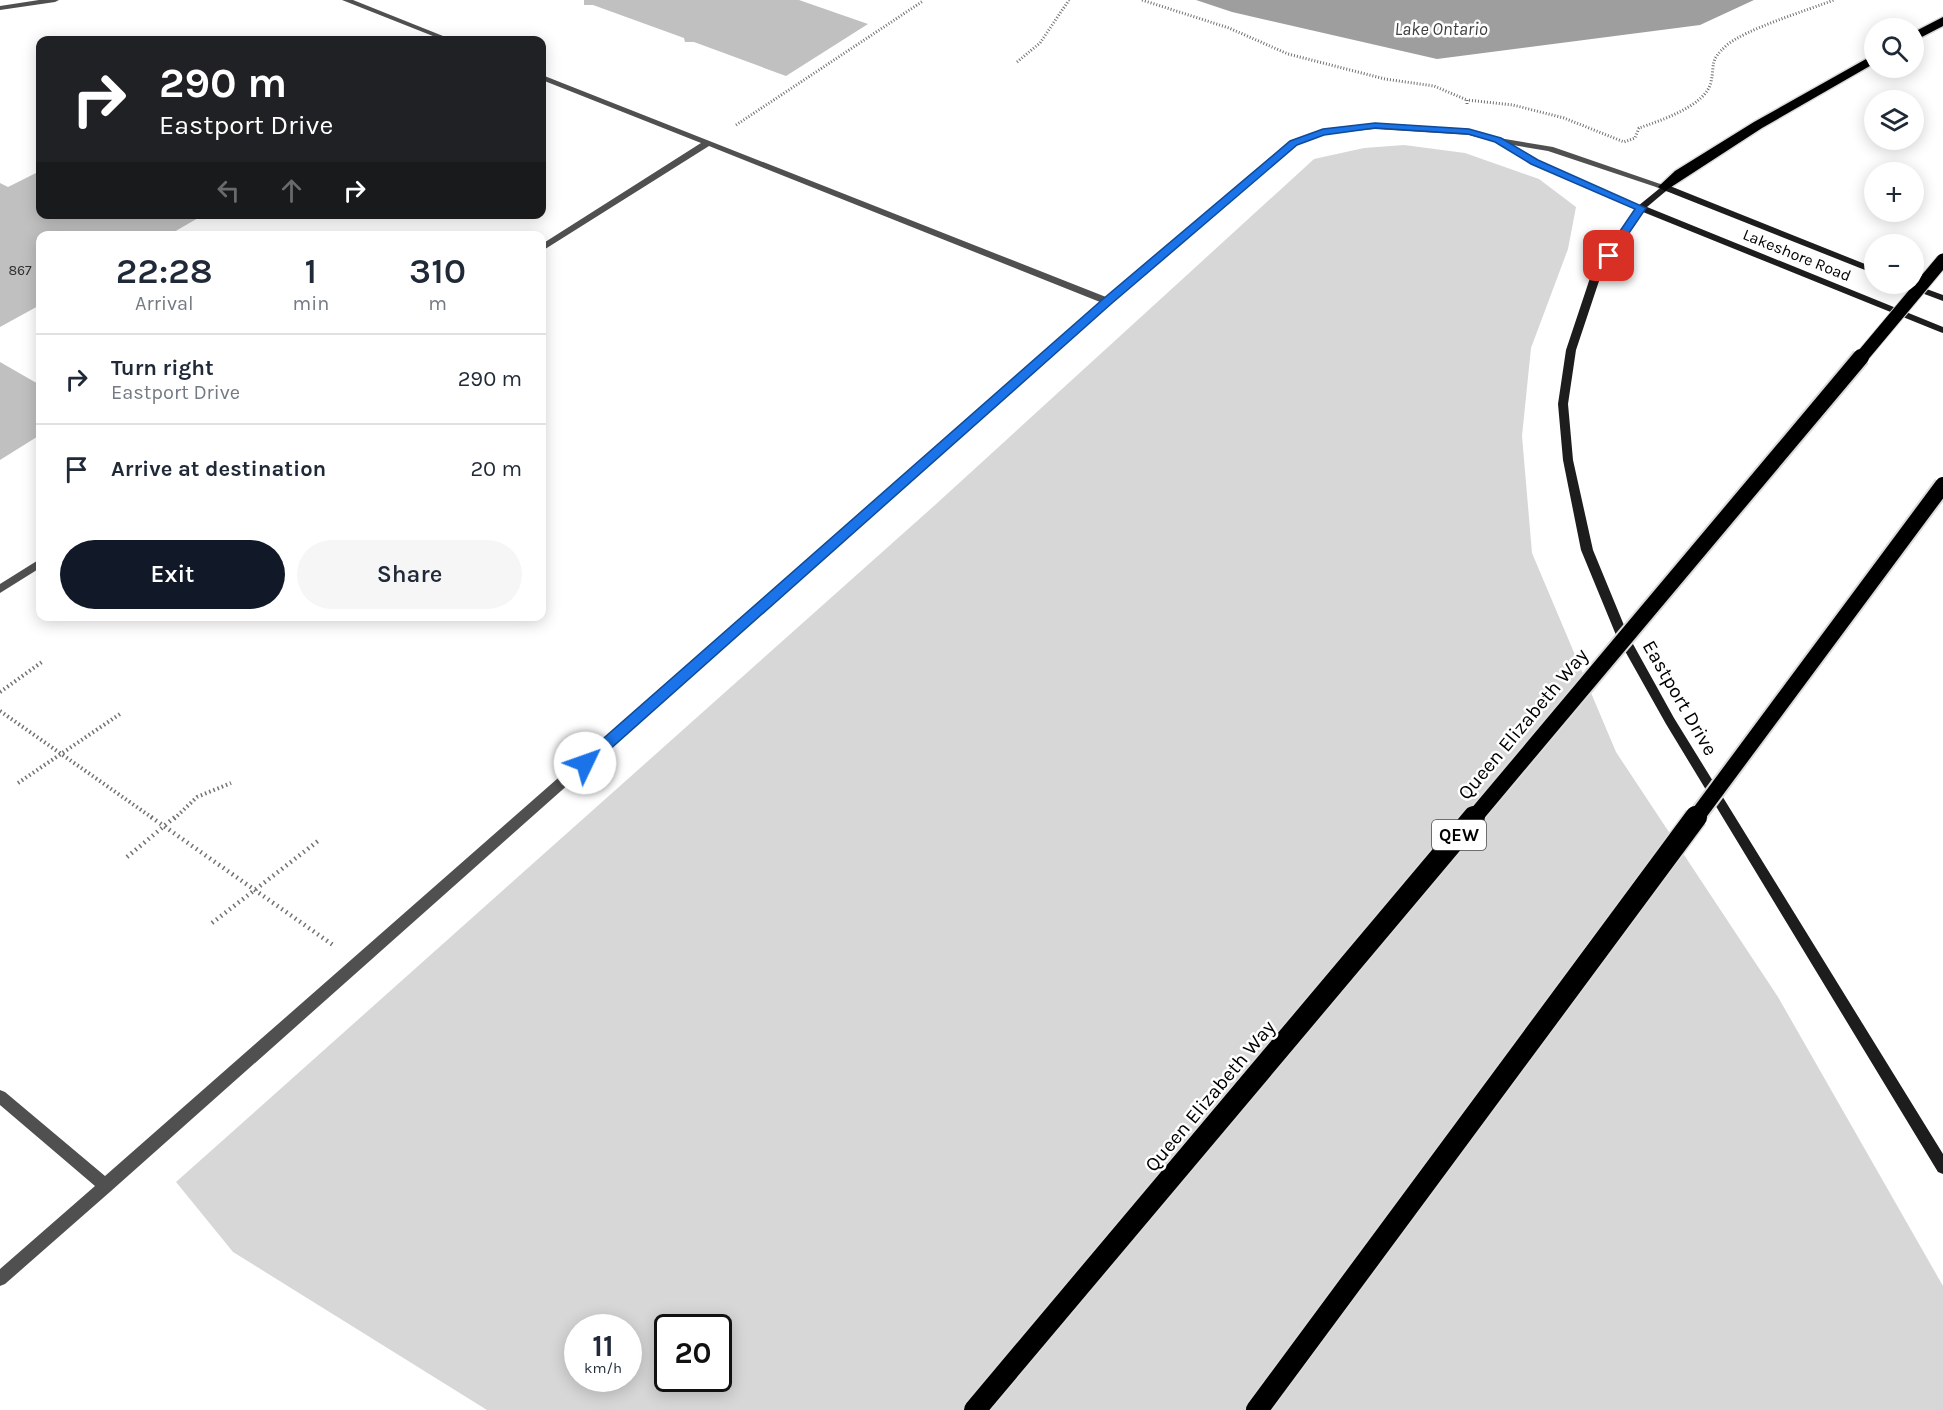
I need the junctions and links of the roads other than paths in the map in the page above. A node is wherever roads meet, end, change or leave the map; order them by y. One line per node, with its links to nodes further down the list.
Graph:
1 (55, 0): 3 (lane)
2 (346, 0): 6 (lane)
3 (0, 8)
4 (1943, 21): 5 (highway)
5 (1924, 31)
6 (439, 36)
7 (1864, 64): 11 (highway)
8 (546, 78): 10 (lane)
9 (1498, 140): 11 (lane); 12 (lane); 18 (lane)
10 (709, 142): 13 (lane); 18 (lane)
11 (1665, 187): 12 (main road, Eastport Drive); 15 (main road, Lakeshore Road)
12 (1641, 208): 19 (main road, Lakeshore Road); 24 (main road, Eastport Drive)
13 (546, 245)
14 (1943, 260): 27 (highway, Queen Elizabeth Way / QEW, bridge)
15 (1864, 267)
16 (1924, 291): 17 (main road)
17 (1943, 298)
18 (1107, 301): 25 (lane)
19 (1943, 330)
20 (1943, 485): 28 (highway, bridge)
21 (36, 566): 22 (lane)
22 (0, 589)
23 (0, 1096): 25 (lane)
24 (1943, 1167)
25 (106, 1186): 26 (lane)
26 (0, 1279)
27 (975, 1410)
28 (1257, 1410)

